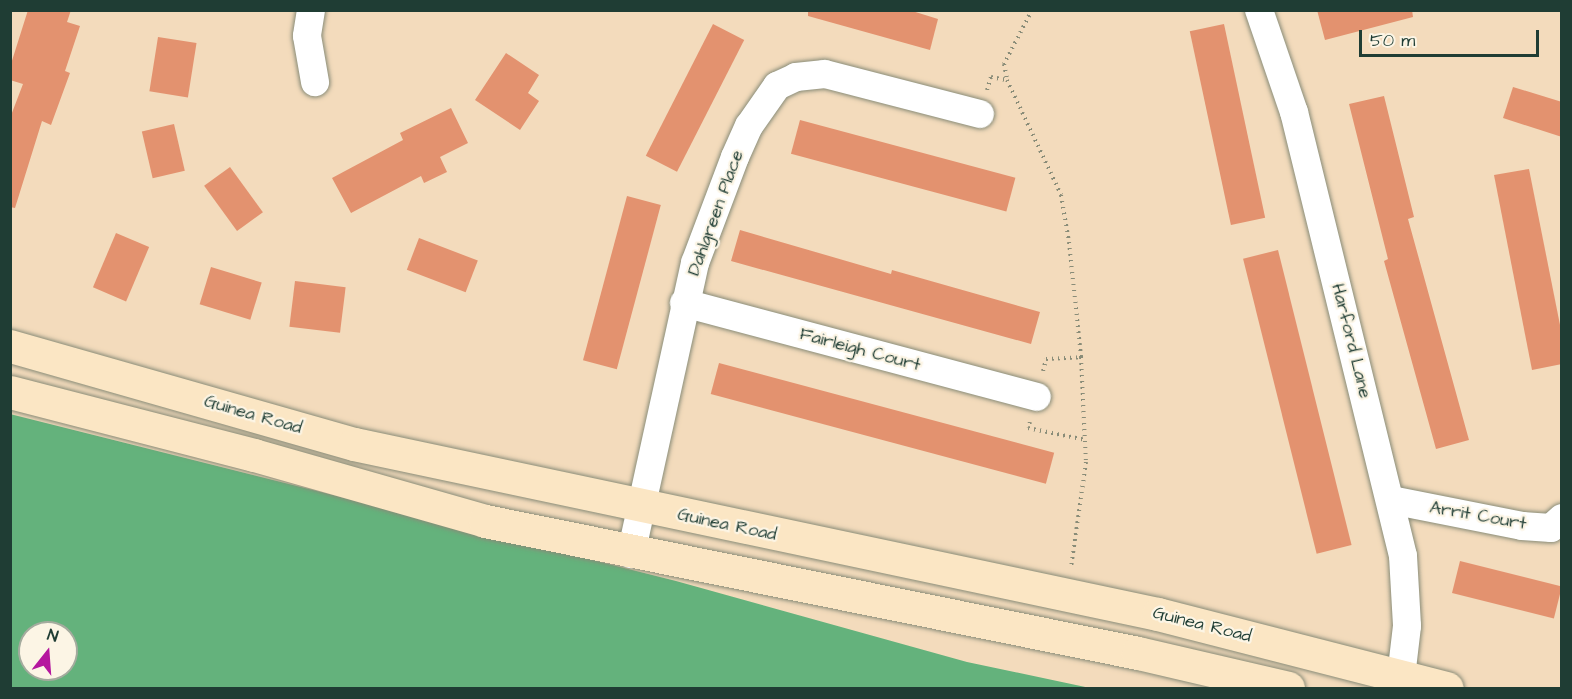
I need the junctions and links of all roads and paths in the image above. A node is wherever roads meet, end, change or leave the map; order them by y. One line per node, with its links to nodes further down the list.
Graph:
1 (311, 10): 4 (street)
2 (1032, 10): 8 (path)
3 (1259, 10): 12 (street, Harford Lane)
4 (315, 82)
5 (980, 114): 6 (street, Dahlgreen Place)
6 (684, 303): 10 (street, Fairleigh Court); 13 (street, Dahlgreen Place)
7 (10, 346): 13 (main road, Guinea Road)
8 (1081, 357): 10 (path); 11 (path)
9 (10, 392): 15 (main road)
10 (1037, 397): 11 (path)
11 (1086, 440): 16 (path)
12 (1391, 500): 14 (street, Arrit Court); 17 (street, Harford Lane)
13 (640, 507): 15 (street, Dahlgreen Place); 16 (main road, Guinea Road)
14 (1562, 518)
15 (631, 554): 18 (main road)
16 (1065, 594): 17 (main road, Guinea Road)
17 (1401, 677): 19 (main road, Guinea Road)
18 (1288, 688)
19 (1447, 688)

